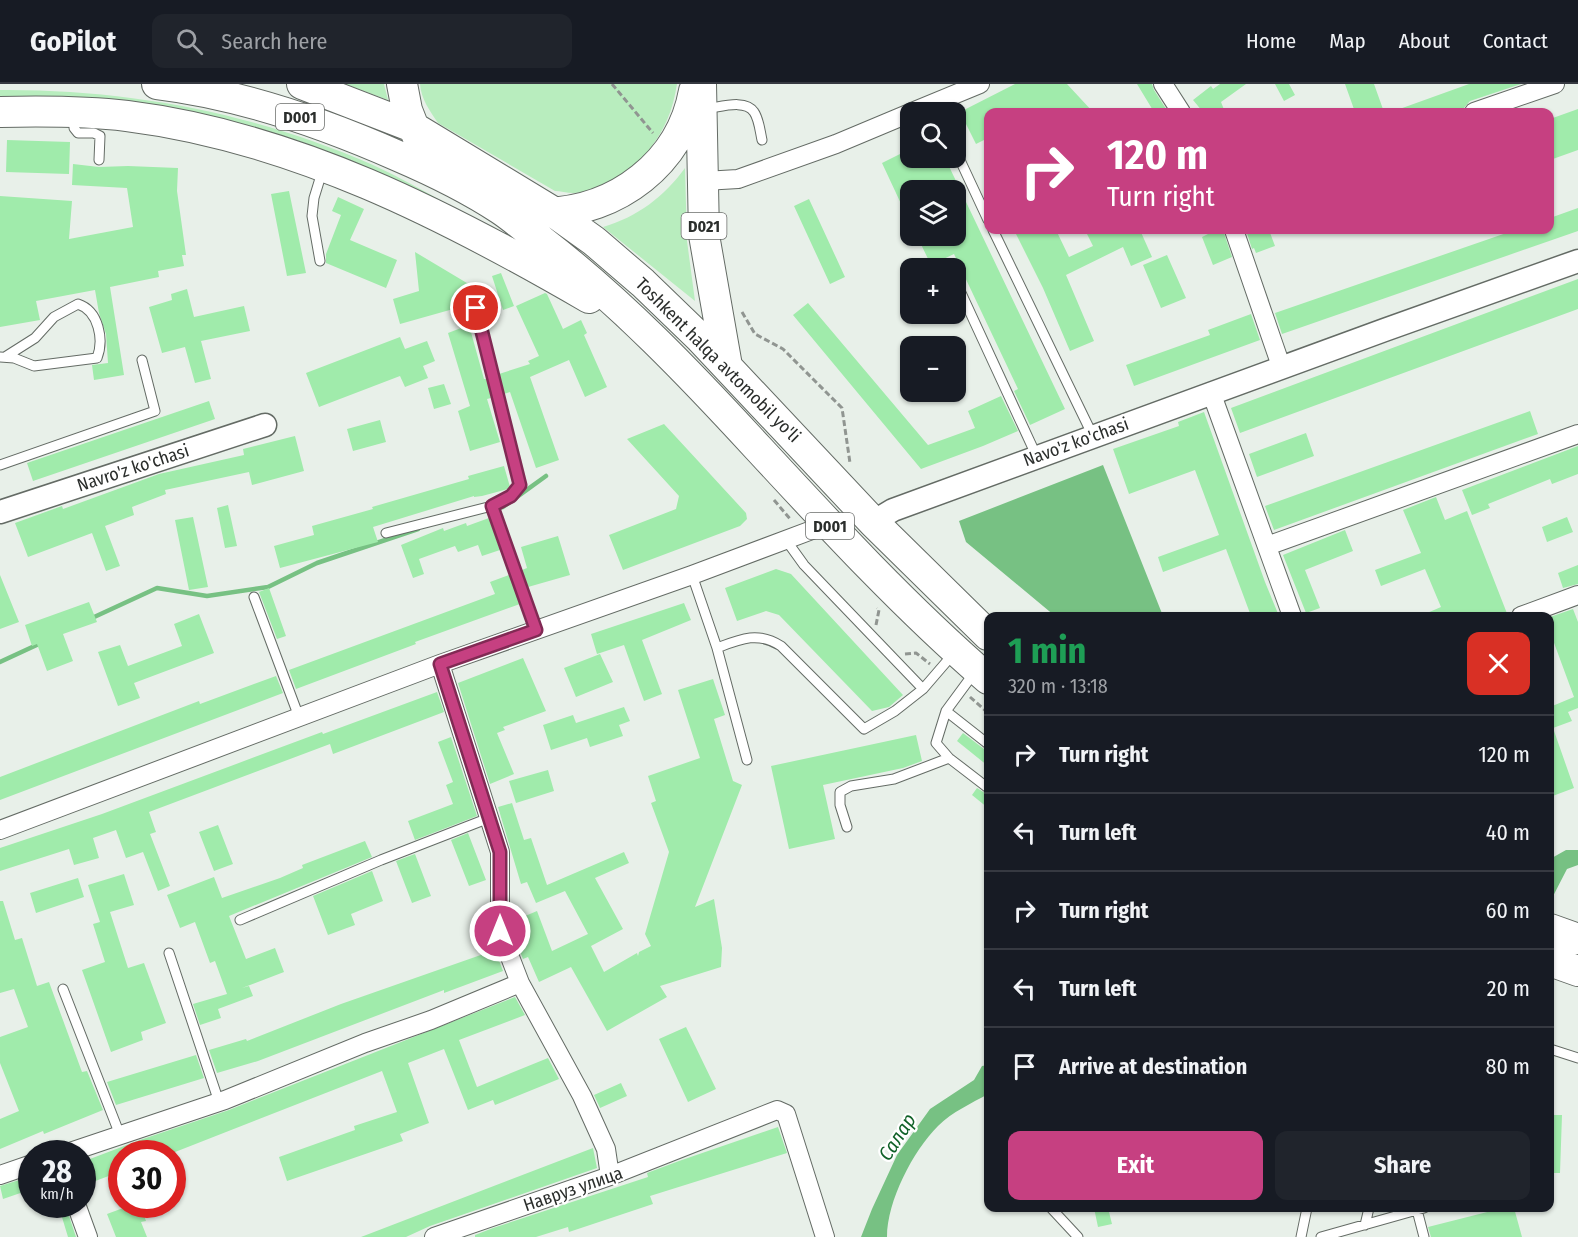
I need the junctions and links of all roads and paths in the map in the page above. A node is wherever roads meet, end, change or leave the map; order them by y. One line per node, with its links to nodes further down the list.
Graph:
1 (156, 84): 19 (highway, D001)
2 (302, 84): 14 (highway, D001)
3 (402, 84): 14 (highway)
4 (980, 84): 8 (street)
5 (1163, 84): 9 (street)
6 (1555, 84): 10 (street)
7 (699, 92): 15 (lane); 20 (highway, D021); 23 (highway)
8 (937, 102)
9 (1178, 108)
10 (1486, 108)
11 (0, 112): 12 (highway)
12 (74, 112): 16 (lane); 17 (highway)
13 (900, 118): 20 (street)
14 (412, 127): 19 (highway); 23 (highway, Toshkent halqa avtomobil yo'li / D001)
15 (762, 140)
16 (99, 160)
17 (324, 167): 26 (lane); 33 (highway)
18 (964, 168): 22 (lane)
19 (436, 172): 21 (highway, Toshkent halqa avtomobil yo'li / D001)
20 (704, 181): 34 (highway, D021)
21 (500, 209): 23 (highway); 33 (highway, Toshkent halqa avtomobil yo'li / D001)
22 (984, 211)
23 (555, 213): 34 (highway, Toshkent halqa avtomobil yo'li / D001)
24 (995, 234): 39 (lane)
25 (1235, 234): 35 (street)
26 (320, 261)
27 (1578, 261): 35 (street, Navo'z ko'chasi)
28 (966, 304): 40 (lane)
29 (738, 305): 41 (path)
30 (476, 308): 44 (lane)
31 (3, 357): 31 (lane)
32 (142, 360): 42 (lane)
33 (680, 364): 47 (highway, Toshkent halqa avtomobil yo'li / D001)
34 (726, 366): 46 (highway, Toshkent halqa avtomobil yo'li / D001)
35 (1281, 366): 36 (street, Navo'z ko'chasi)
36 (1210, 392): 39 (street, Navo'z ko'chasi); 50 (street)
37 (265, 425): 45 (street, Navro'z ko'chasi)
38 (1578, 434): 50 (street)
39 (1093, 436): 40 (street, Navo'z ko'chasi)
40 (1037, 457): 46 (street, Navo'z ko'chasi)
41 (850, 464)
42 (0, 465)
43 (772, 498): 47 (path)
44 (492, 506): 48 (lane); 57 (lane)
45 (0, 512)
46 (873, 522): 58 (highway, Toshkent halqa avtomobil yo'li / D001)
47 (816, 528): 49 (street); 63 (highway, Toshkent halqa avtomobil yo'li / D001)
48 (386, 532)
49 (786, 540): 51 (street); 64 (lane)
50 (1267, 546): 55 (street)
51 (692, 575): 57 (street); 60 (lane)
52 (254, 597): 67 (lane)
53 (1575, 599): 56 (street)
54 (872, 602): 59 (path)
55 (1292, 612)
56 (1534, 612)
57 (536, 630): 62 (street)
58 (984, 631)
59 (882, 633)
60 (717, 648): 64 (lane); 70 (lane)
61 (902, 654): 63 (path)
62 (440, 664): 67 (street); 72 (street)
63 (964, 672): 64 (lane); 65 (path); 66 (lane)
64 (923, 689)
65 (984, 706)
66 (946, 711): 68 (lane); 69 (lane)
67 (299, 717): 74 (street)
68 (984, 741)
69 (949, 758): 71 (lane); 73 (lane)
70 (747, 759)
71 (984, 785)
72 (489, 818): 75 (lane); 79 (street)
73 (847, 827)
74 (0, 830)
75 (240, 920)
76 (1554, 930): 77 (highway)
77 (1578, 939)
78 (169, 953): 83 (lane)
79 (520, 983): 83 (street); 88 (street)
80 (63, 989): 84 (lane)
81 (1554, 1050): 82 (lane)
82 (1578, 1058)
83 (219, 1102): 84 (street)
84 (120, 1135): 85 (street)
85 (96, 1143)
86 (18, 1169): 87 (street)
87 (0, 1175)
88 (610, 1176): 97 (street, Навруз улица); 98 (street, Навруз улица)
89 (1055, 1212): 99 (lane)
90 (1306, 1212): 100 (lane)
91 (1368, 1212): 95 (lane)
92 (1410, 1212): 95 (lane)
93 (1420, 1212): 102 (lane)
94 (81, 1218): 96 (street)
95 (1365, 1225): 101 (lane)
96 (88, 1237)
97 (434, 1237)
98 (825, 1237)
99 (1078, 1237)
100 (1301, 1237)
101 (1321, 1237)
102 (1424, 1237)

